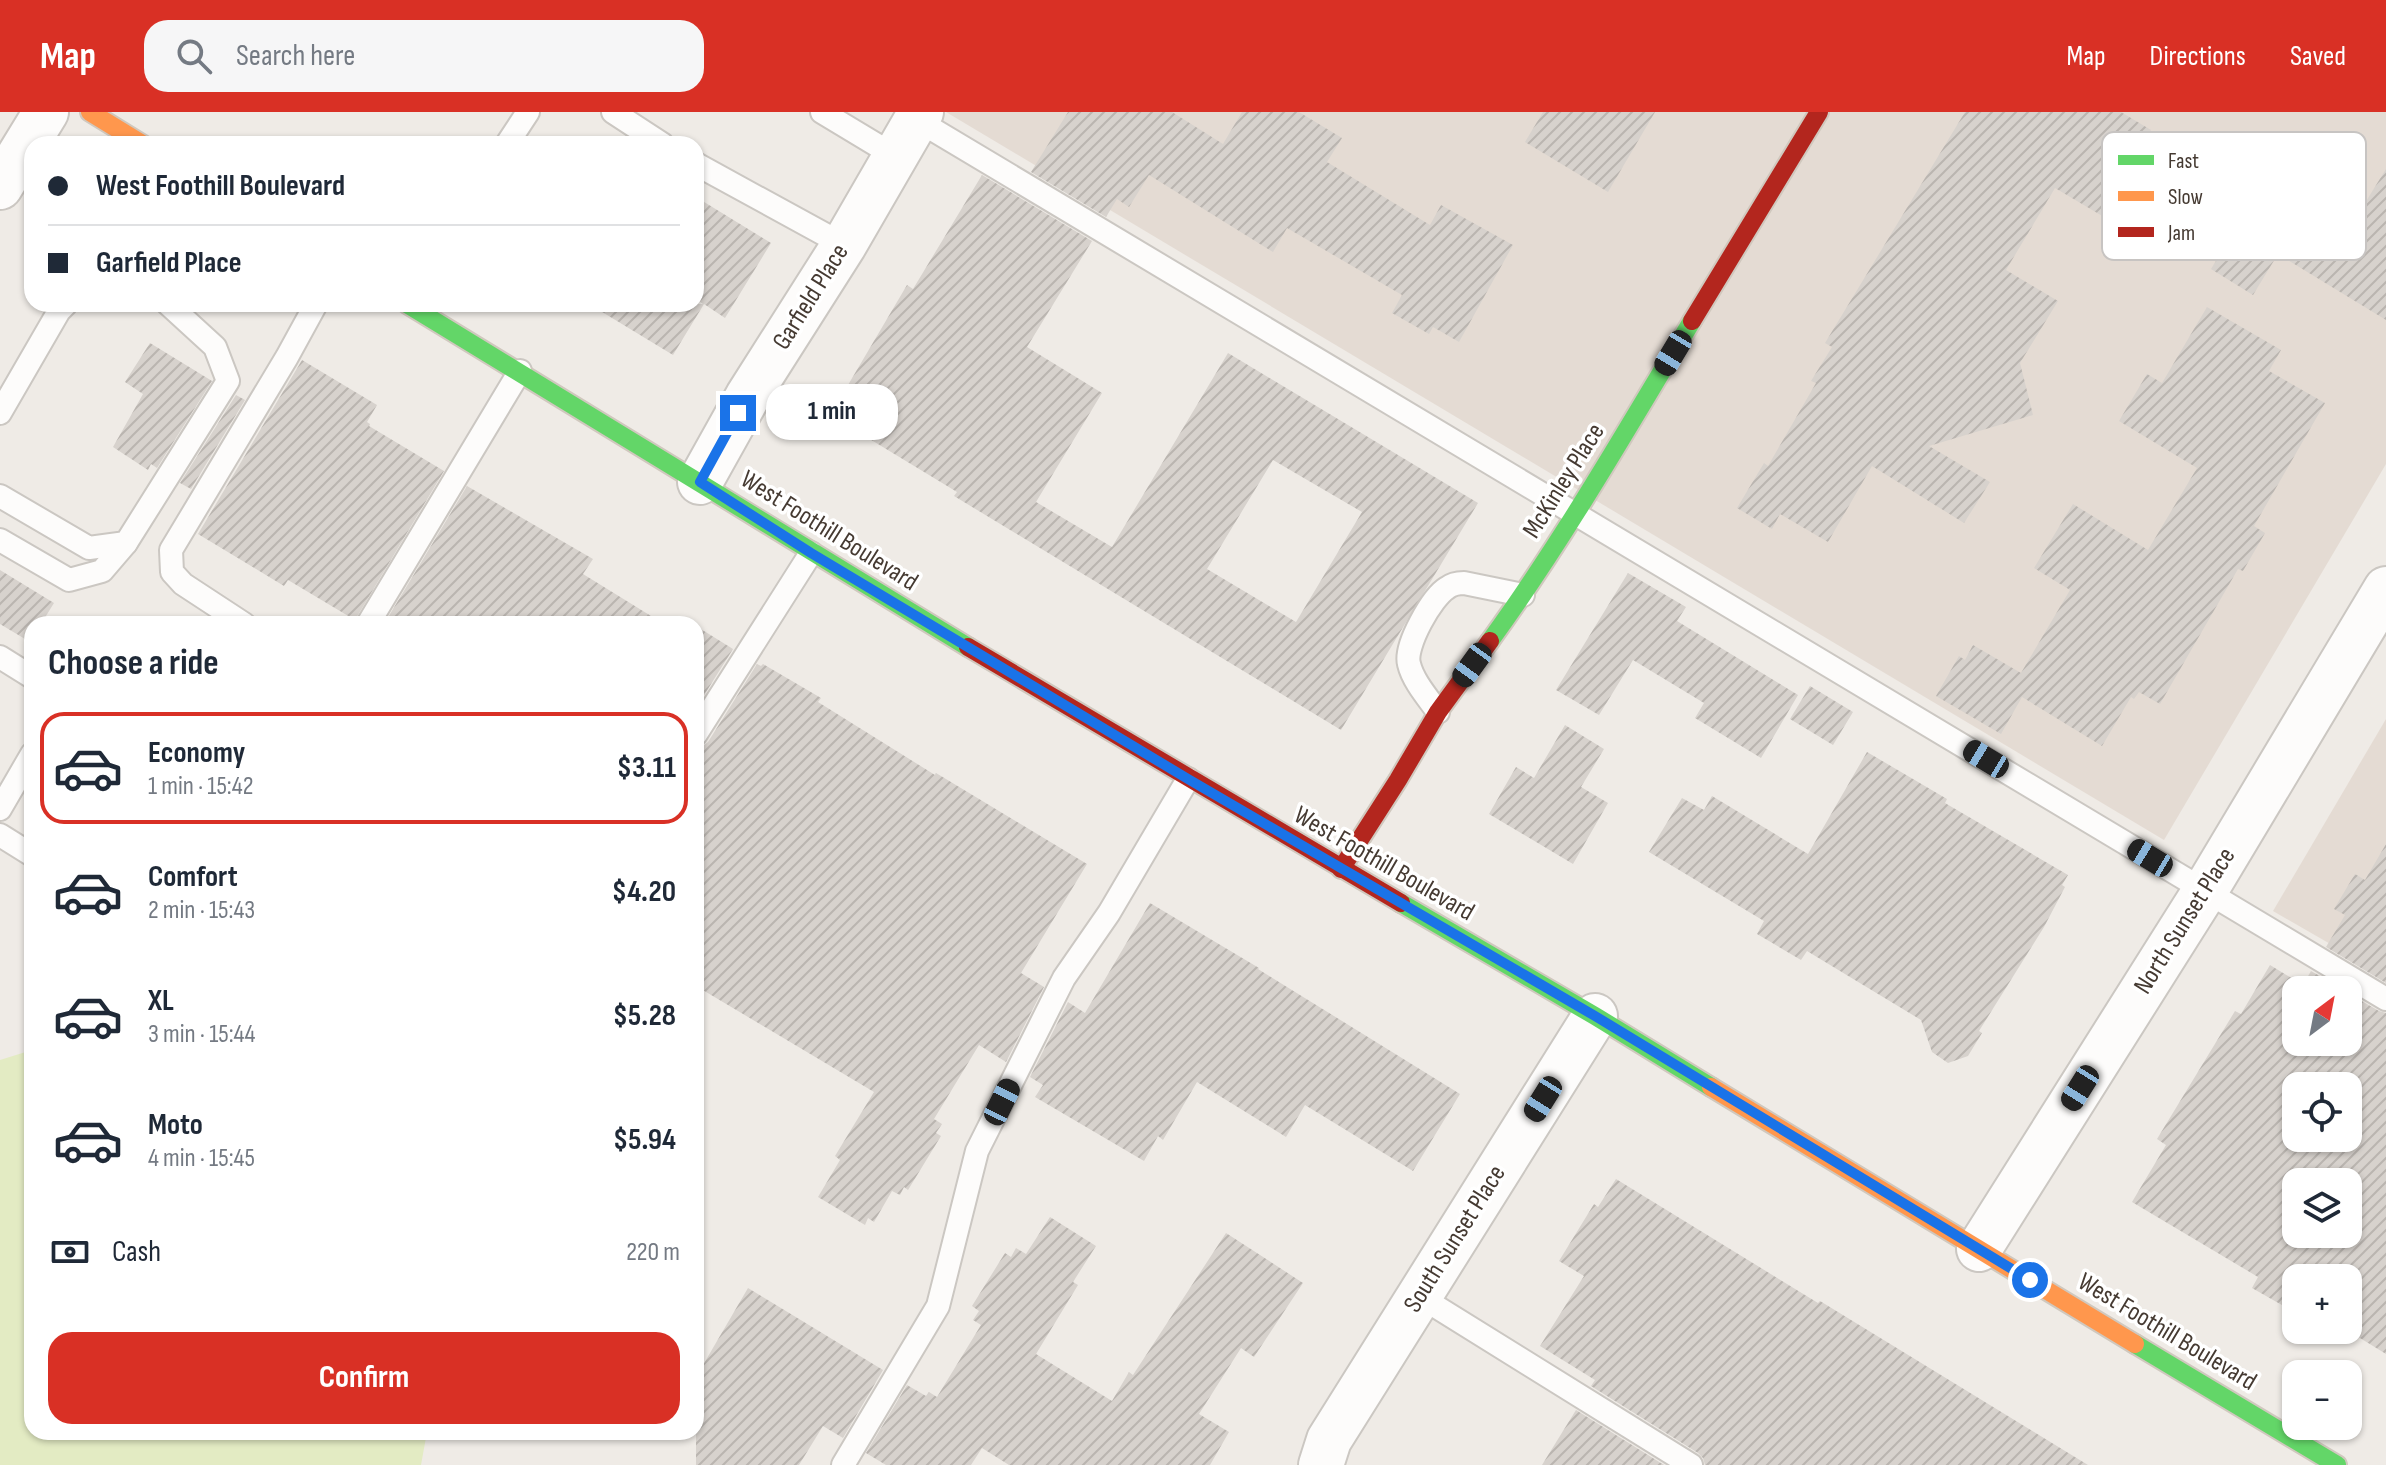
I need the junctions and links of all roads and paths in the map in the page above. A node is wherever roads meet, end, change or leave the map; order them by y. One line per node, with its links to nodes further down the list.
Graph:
1 (46, 112): 8 (street)
2 (90, 112): 9 (main road)
3 (528, 112): 10 (lane)
4 (613, 112): 11 (lane)
5 (822, 112): 7 (lane)
6 (1819, 112): 24 (main road, McKinley Place)
7 (911, 129): 15 (street, Garfield Place); 24 (lane)
8 (31, 136)
9 (129, 136)
10 (512, 136)
11 (650, 136)
12 (24, 148): 14 (street)
13 (704, 168): 15 (lane)
14 (0, 187)
15 (844, 245): 22 (street, Garfield Place)
16 (58, 312): 21 (lane)
17 (177, 312): 26 (lane)
18 (312, 312): 30 (lane)
19 (420, 312): 20 (main road, West Foothill Boulevard)
20 (520, 371): 22 (main road, West Foothill Boulevard); 31 (lane)
21 (0, 413)
22 (700, 482): 27 (main road, West Foothill Boulevard)
23 (0, 496): 26 (lane)
24 (1575, 514): 29 (main road, McKinley Place); 42 (lane)
25 (0, 540): 26 (lane)
26 (126, 543)
27 (811, 553): 35 (lane); 37 (main road, West Foothill Boulevard)
28 (2386, 589): 42 (street, North Sunset Place)
29 (1523, 595): 34 (main road, McKinley Place); 34 (lane)
30 (232, 616)
31 (373, 616)
32 (0, 657): 33 (lane)
33 (24, 672)
34 (1438, 712): 41 (main road, McKinley Place)
35 (704, 721)
36 (24, 768): 38 (lane)
37 (1188, 779): 41 (main road, West Foothill Boulevard); 47 (lane)
38 (0, 809)
39 (0, 835): 40 (lane)
40 (24, 850)
41 (1341, 869): 44 (main road, West Foothill Boulevard)
42 (2205, 891): 43 (lane); 45 (street, North Sunset Place)
43 (2386, 999)
44 (1595, 1016): 45 (main road, West Foothill Boulevard); 46 (street, South Sunset Place)
45 (1979, 1249): 50 (main road, West Foothill Boulevard)
46 (1419, 1296): 48 (street, South Sunset Place); 49 (lane)
47 (843, 1465)
48 (1321, 1465)
49 (1691, 1465)
50 (2337, 1465)

